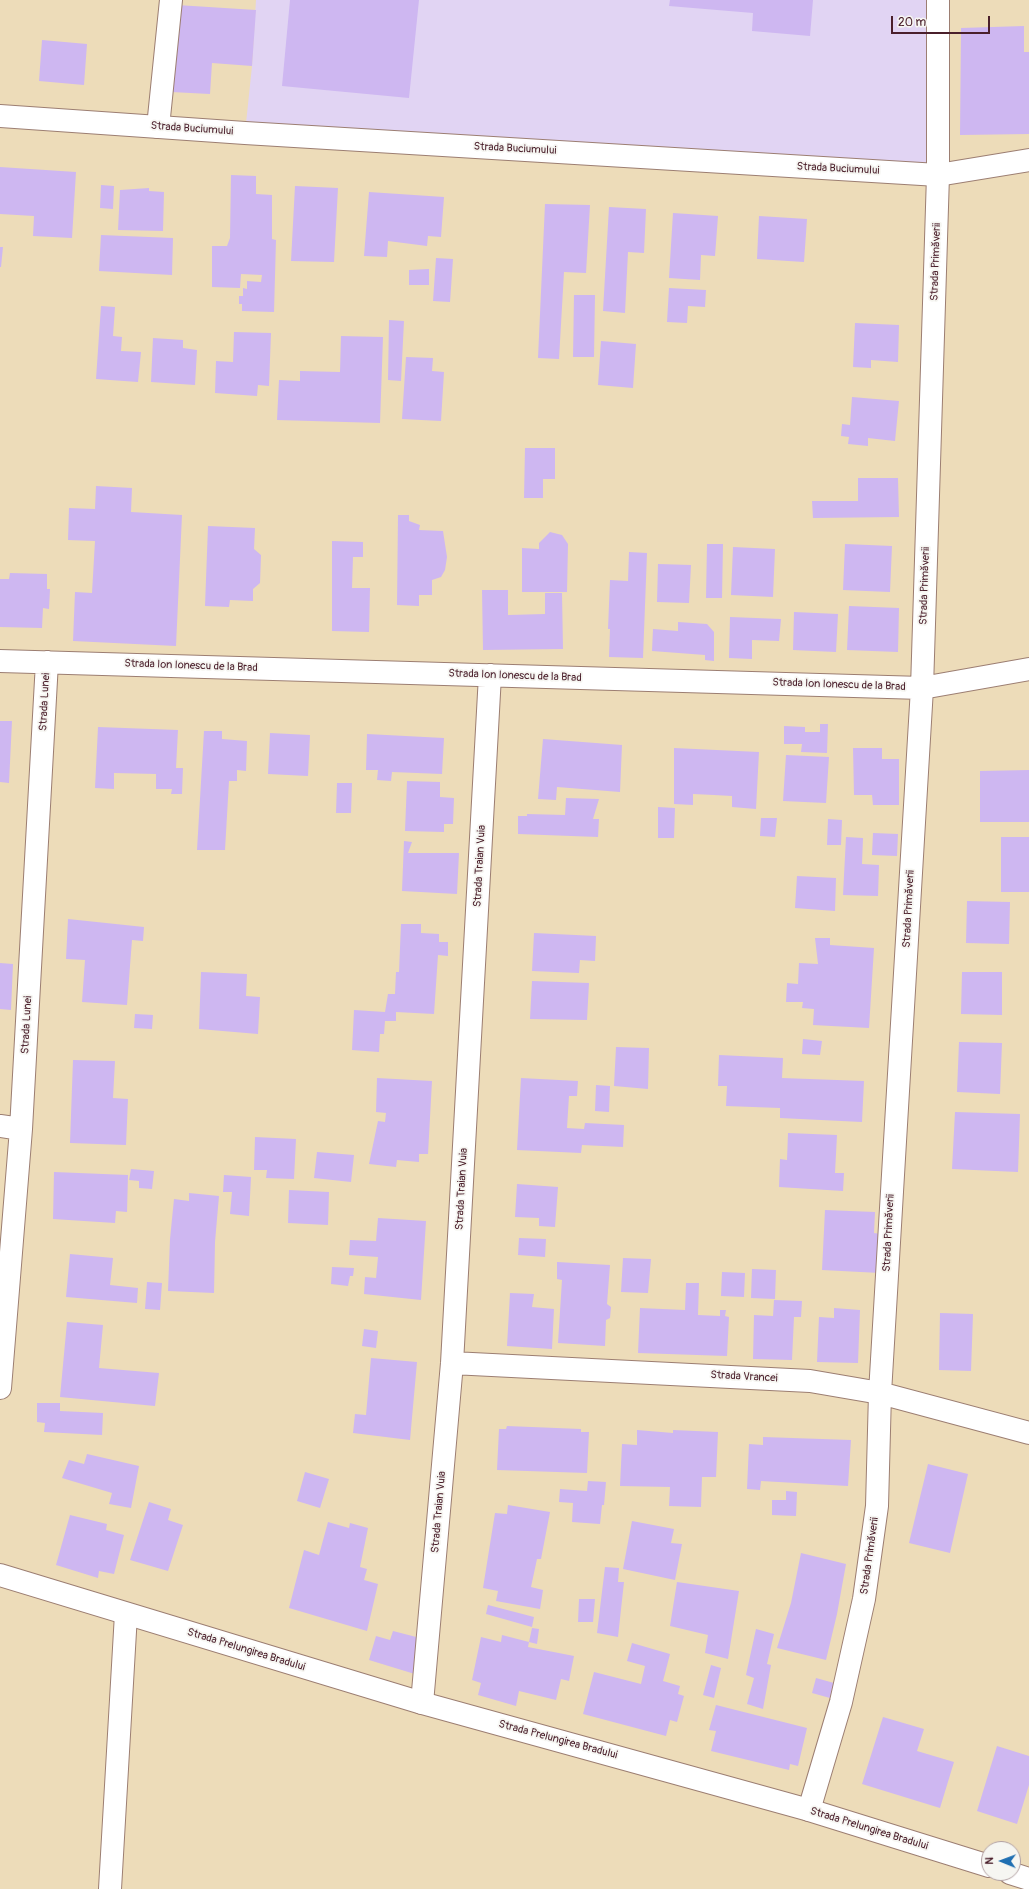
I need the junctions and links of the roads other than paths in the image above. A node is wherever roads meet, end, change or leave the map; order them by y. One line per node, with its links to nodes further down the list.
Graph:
1 (171, 0): 4 (street)
2 (938, 0): 6 (street, Strada Primăverii)
3 (0, 116): 4 (street, Strada Buciumului)
4 (158, 127): 6 (street, Strada Buciumului)
5 (1029, 160): 6 (street, Strada Buciumului)
6 (938, 175): 11 (street, Strada Primăverii)
7 (0, 661): 8 (street, Strada Ion Ionescu de la Brad)
8 (47, 662): 10 (street, Strada Ion Ionescu de la Brad); 12 (street, Strada Lunei)
9 (1029, 669): 11 (street, Strada Ion Ionescu de la Brad)
10 (490, 675): 11 (street, Strada Ion Ionescu de la Brad); 13 (street, Strada Traian Vuia)
11 (922, 688): 15 (street, Strada Primăverii)
12 (10, 1128): 14 (street, Strada Lunei)
13 (452, 1363): 15 (street, Strada Vrancei); 19 (street, Strada Traian Vuia)
14 (0, 1388)
15 (880, 1393): 16 (street, Strada Vrancei); 20 (street, Strada Primăverii)
16 (1029, 1433)
17 (0, 1575): 18 (street, Strada Prelungirea Bradului)
18 (126, 1614): 19 (street, Strada Prelungirea Bradului); 22 (street)
19 (422, 1703): 20 (street, Strada Prelungirea Bradului)
20 (809, 1810): 21 (street, Strada Prelungirea Bradului)
21 (981, 1864)
22 (110, 1889)

